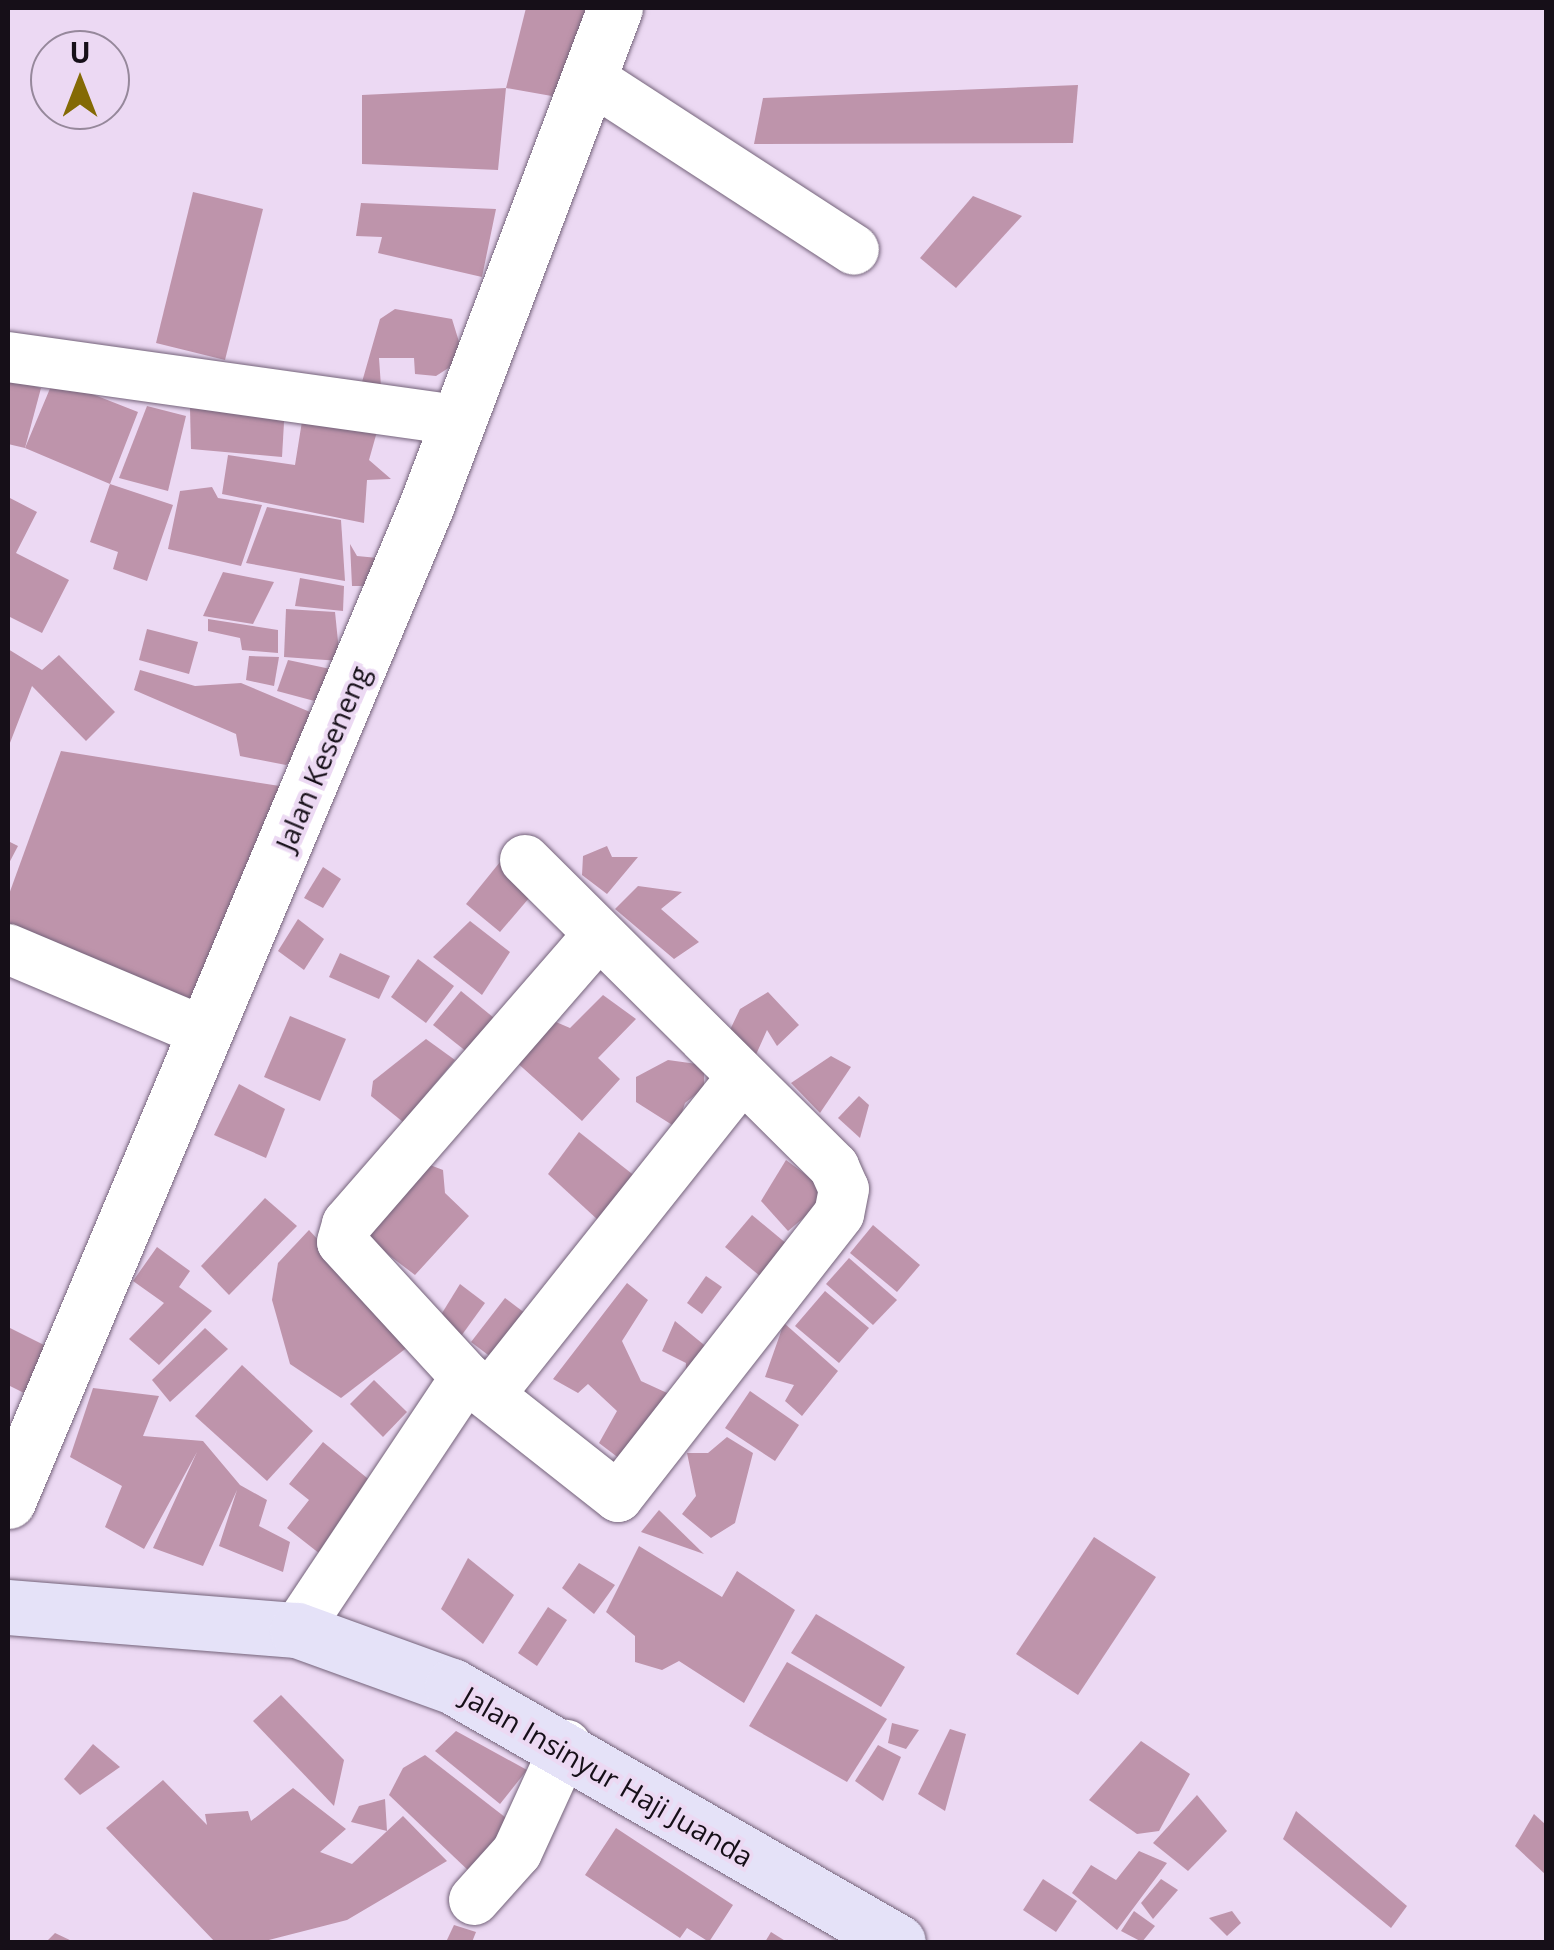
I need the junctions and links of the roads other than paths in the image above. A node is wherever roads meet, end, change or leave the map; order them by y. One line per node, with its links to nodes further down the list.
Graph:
1 (615, 8): 2 (street, Jalan Keseneng)
2 (588, 77): 3 (street); 5 (street, Jalan Keseneng)
3 (854, 250)
4 (8, 358): 5 (street)
5 (457, 420): 9 (street, Jalan Keseneng)
6 (525, 860): 7 (street)
7 (597, 936): 10 (street); 11 (street)
8 (8, 949): 9 (street)
9 (208, 1033): 12 (street, Jalan Keseneng)
10 (742, 1077): 11 (street); 11 (street)
11 (478, 1385): 14 (street)
12 (8, 1501)
13 (8, 1607): 14 (main road, Jalan Insinyur Haji Juanda)
14 (297, 1630): 15 (main road, Jalan Insinyur Haji Juanda)
15 (566, 1745): 16 (street); 17 (main road, Jalan Insinyur Haji Juanda)
16 (474, 1900)
17 (898, 1942)

